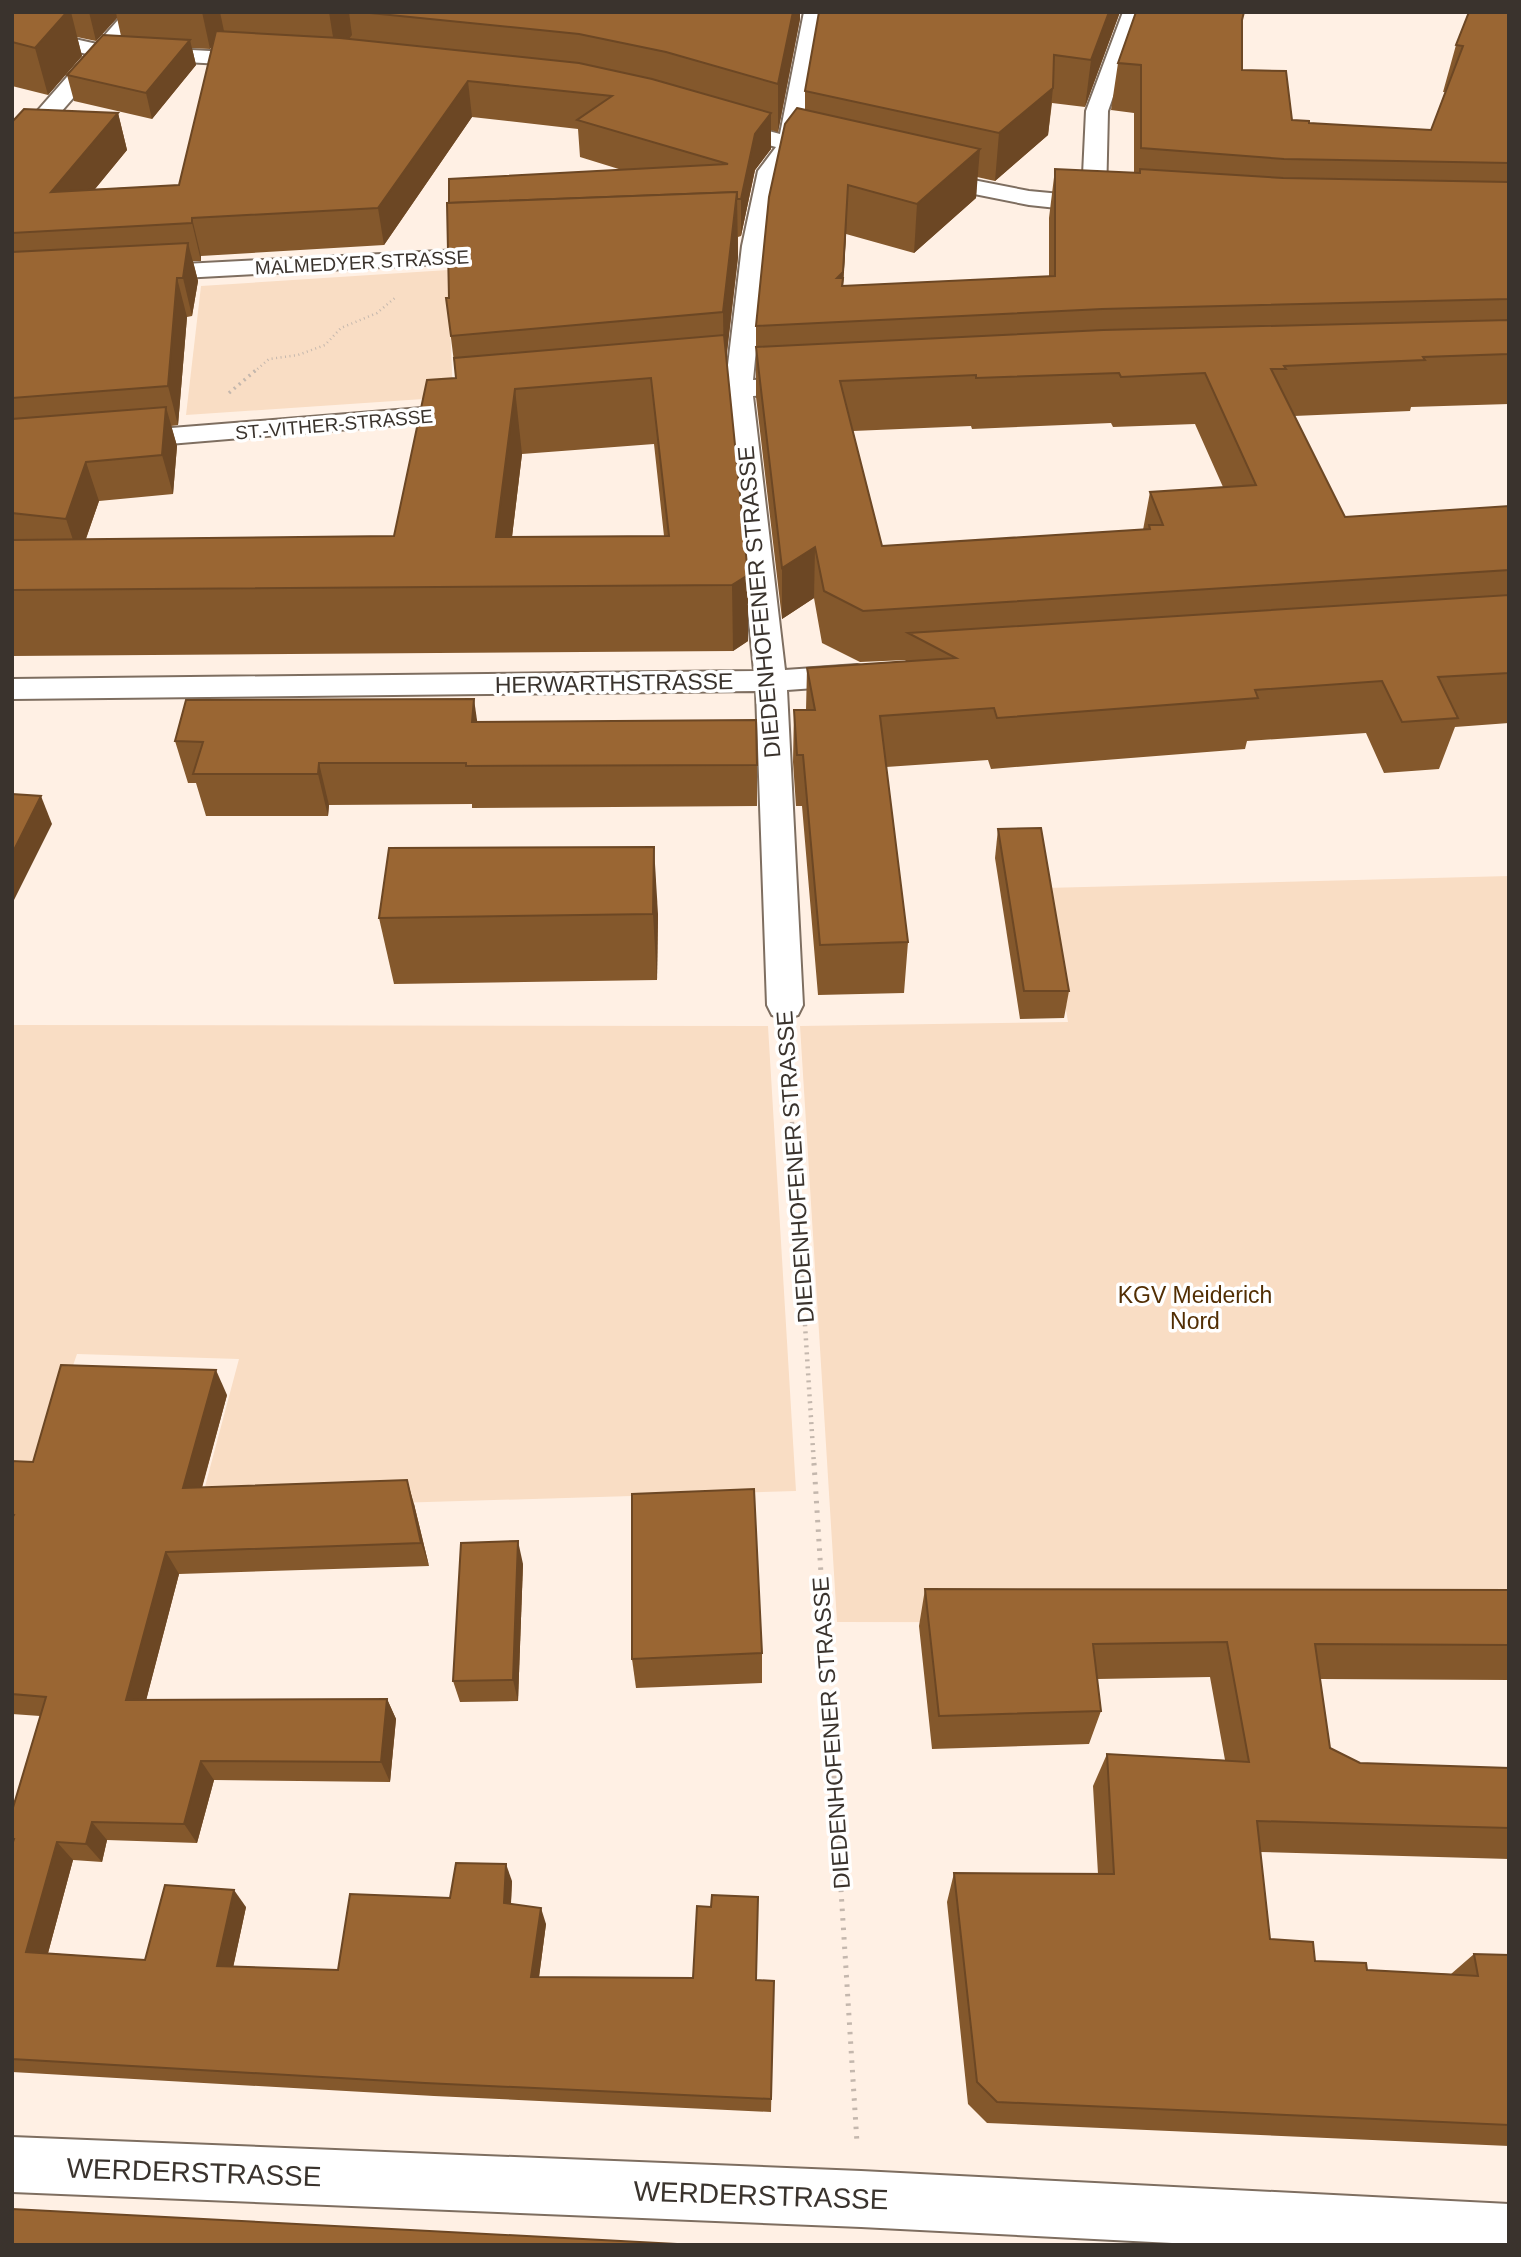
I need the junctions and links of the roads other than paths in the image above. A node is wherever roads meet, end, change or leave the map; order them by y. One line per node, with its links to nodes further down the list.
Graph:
1 (136, 12): 5 (street)
2 (814, 12): 8 (street)
3 (1133, 12): 12 (street)
4 (12, 31): 5 (street)
5 (101, 51): 6 (street); 9 (street)
6 (287, 61)
7 (698, 118): 8 (street)
8 (789, 145): 10 (street); 17 (street, DIEDENHOFENER STRASSE)
9 (12, 154)
10 (853, 160)
11 (904, 173): 12 (street)
12 (1094, 205): 13 (street)
13 (1122, 207)
14 (527, 254): 15 (street, MALMEDYER STRASSE)
15 (127, 274)
16 (835, 383): 17 (street)
17 (739, 388): 18 (street); 22 (street, DIEDENHOFENER STRASSE)
18 (656, 396)
19 (503, 409): 20 (street, ST.-VITHER-STRASSE)
20 (92, 443)
21 (882, 674): 22 (street, HERWARTHSTRASSE)
22 (771, 681): 23 (street, HERWARTHSTRASSE); 24 (street, DIEDENHOFENER STRASSE)
23 (12, 689)
24 (785, 1005)
25 (12, 2164): 26 (street, WERDERSTRASSE)
26 (1509, 2232)

